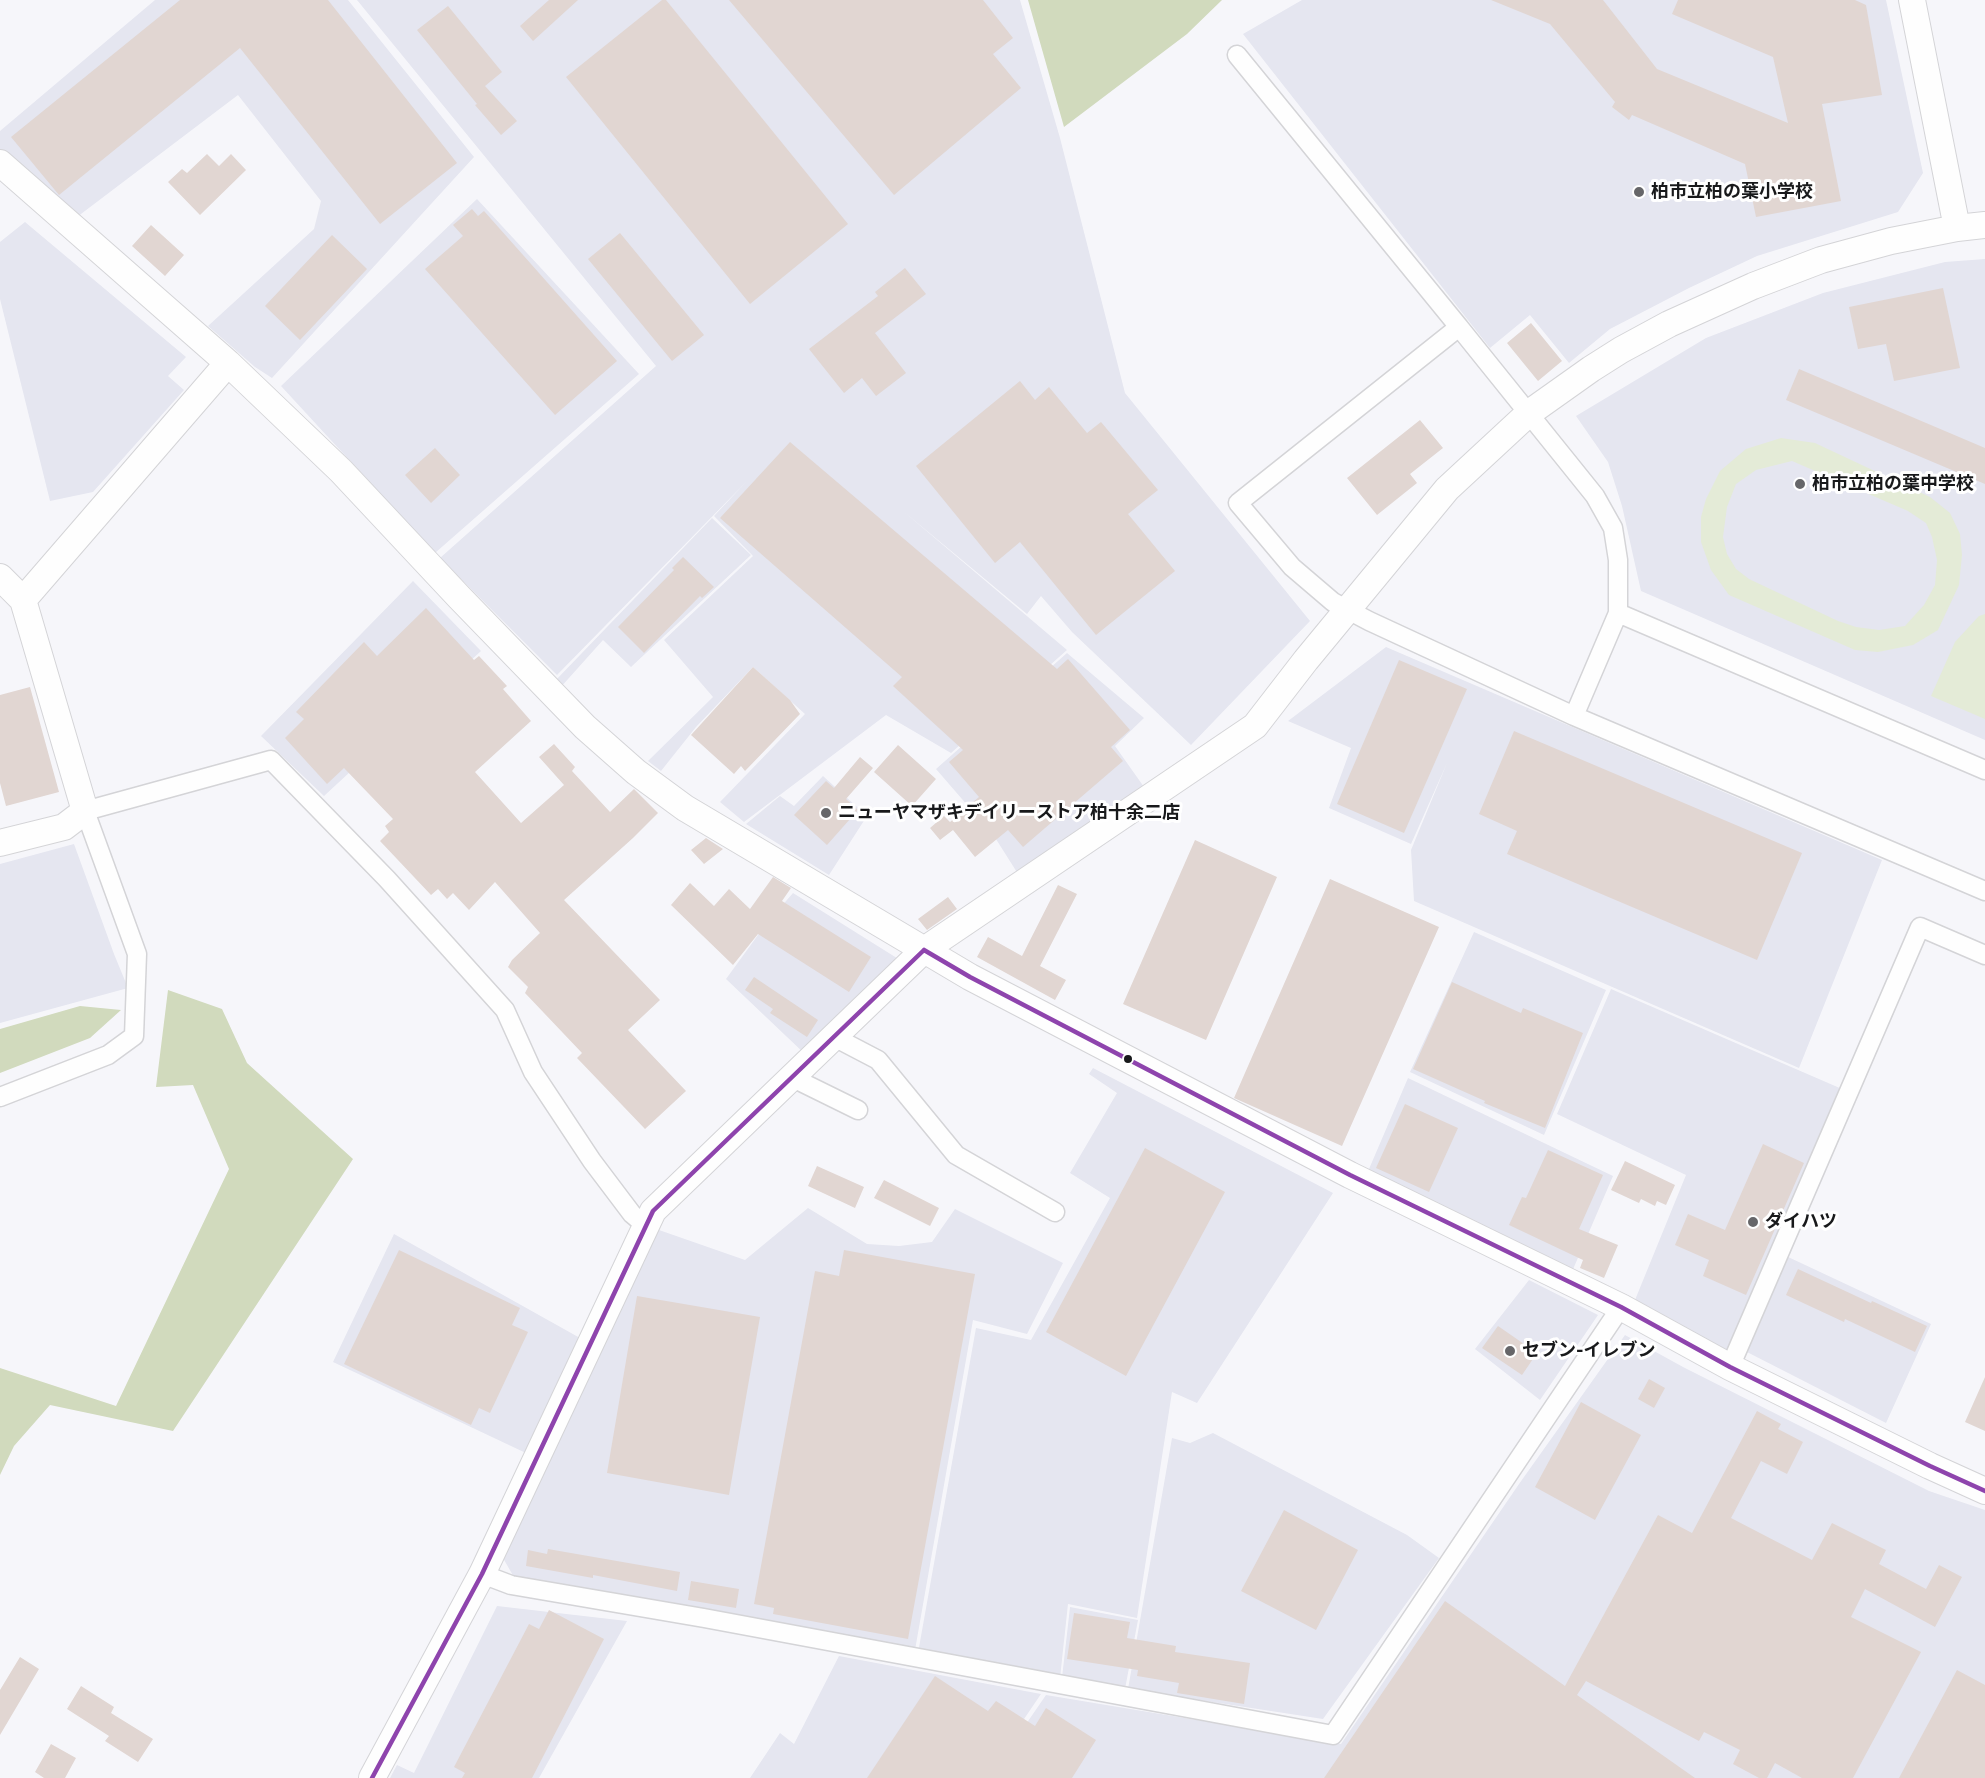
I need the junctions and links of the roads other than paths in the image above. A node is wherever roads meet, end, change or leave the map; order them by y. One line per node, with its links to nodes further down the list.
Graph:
1 (1912, 0): 5 (street)
2 (1237, 55): 6 (street)
3 (0, 163): 7 (street)
4 (1985, 225): 5 (street)
5 (1957, 228): 8 (street)
6 (1459, 327): 8 (street); 11 (street)
7 (228, 363): 10 (street); 18 (street)
8 (1529, 413): 11 (street); 12 (street)
9 (0, 577): 10 (street)
10 (23, 600): 15 (street)
11 (1348, 610): 13 (street); 18 (street)
12 (1618, 613): 13 (street); 14 (street)
13 (1574, 716): 17 (street)
14 (1985, 770)
15 (85, 811): 16 (street); 22 (street); 25 (street)
16 (0, 843)
17 (1985, 891)
18 (924, 950): 20 (street); 26 (street)
19 (1985, 955): 27 (street)
20 (834, 1036): 21 (street); 24 (street)
21 (793, 1077): 23 (street); 25 (street)
22 (0, 1097)
23 (858, 1110)
24 (1055, 1212)
25 (645, 1225): 29 (street)
26 (1621, 1307): 27 (street); 29 (street)
27 (1730, 1367): 28 (street)
28 (1985, 1491)
29 (482, 1574): 30 (street)
30 (372, 1778)

